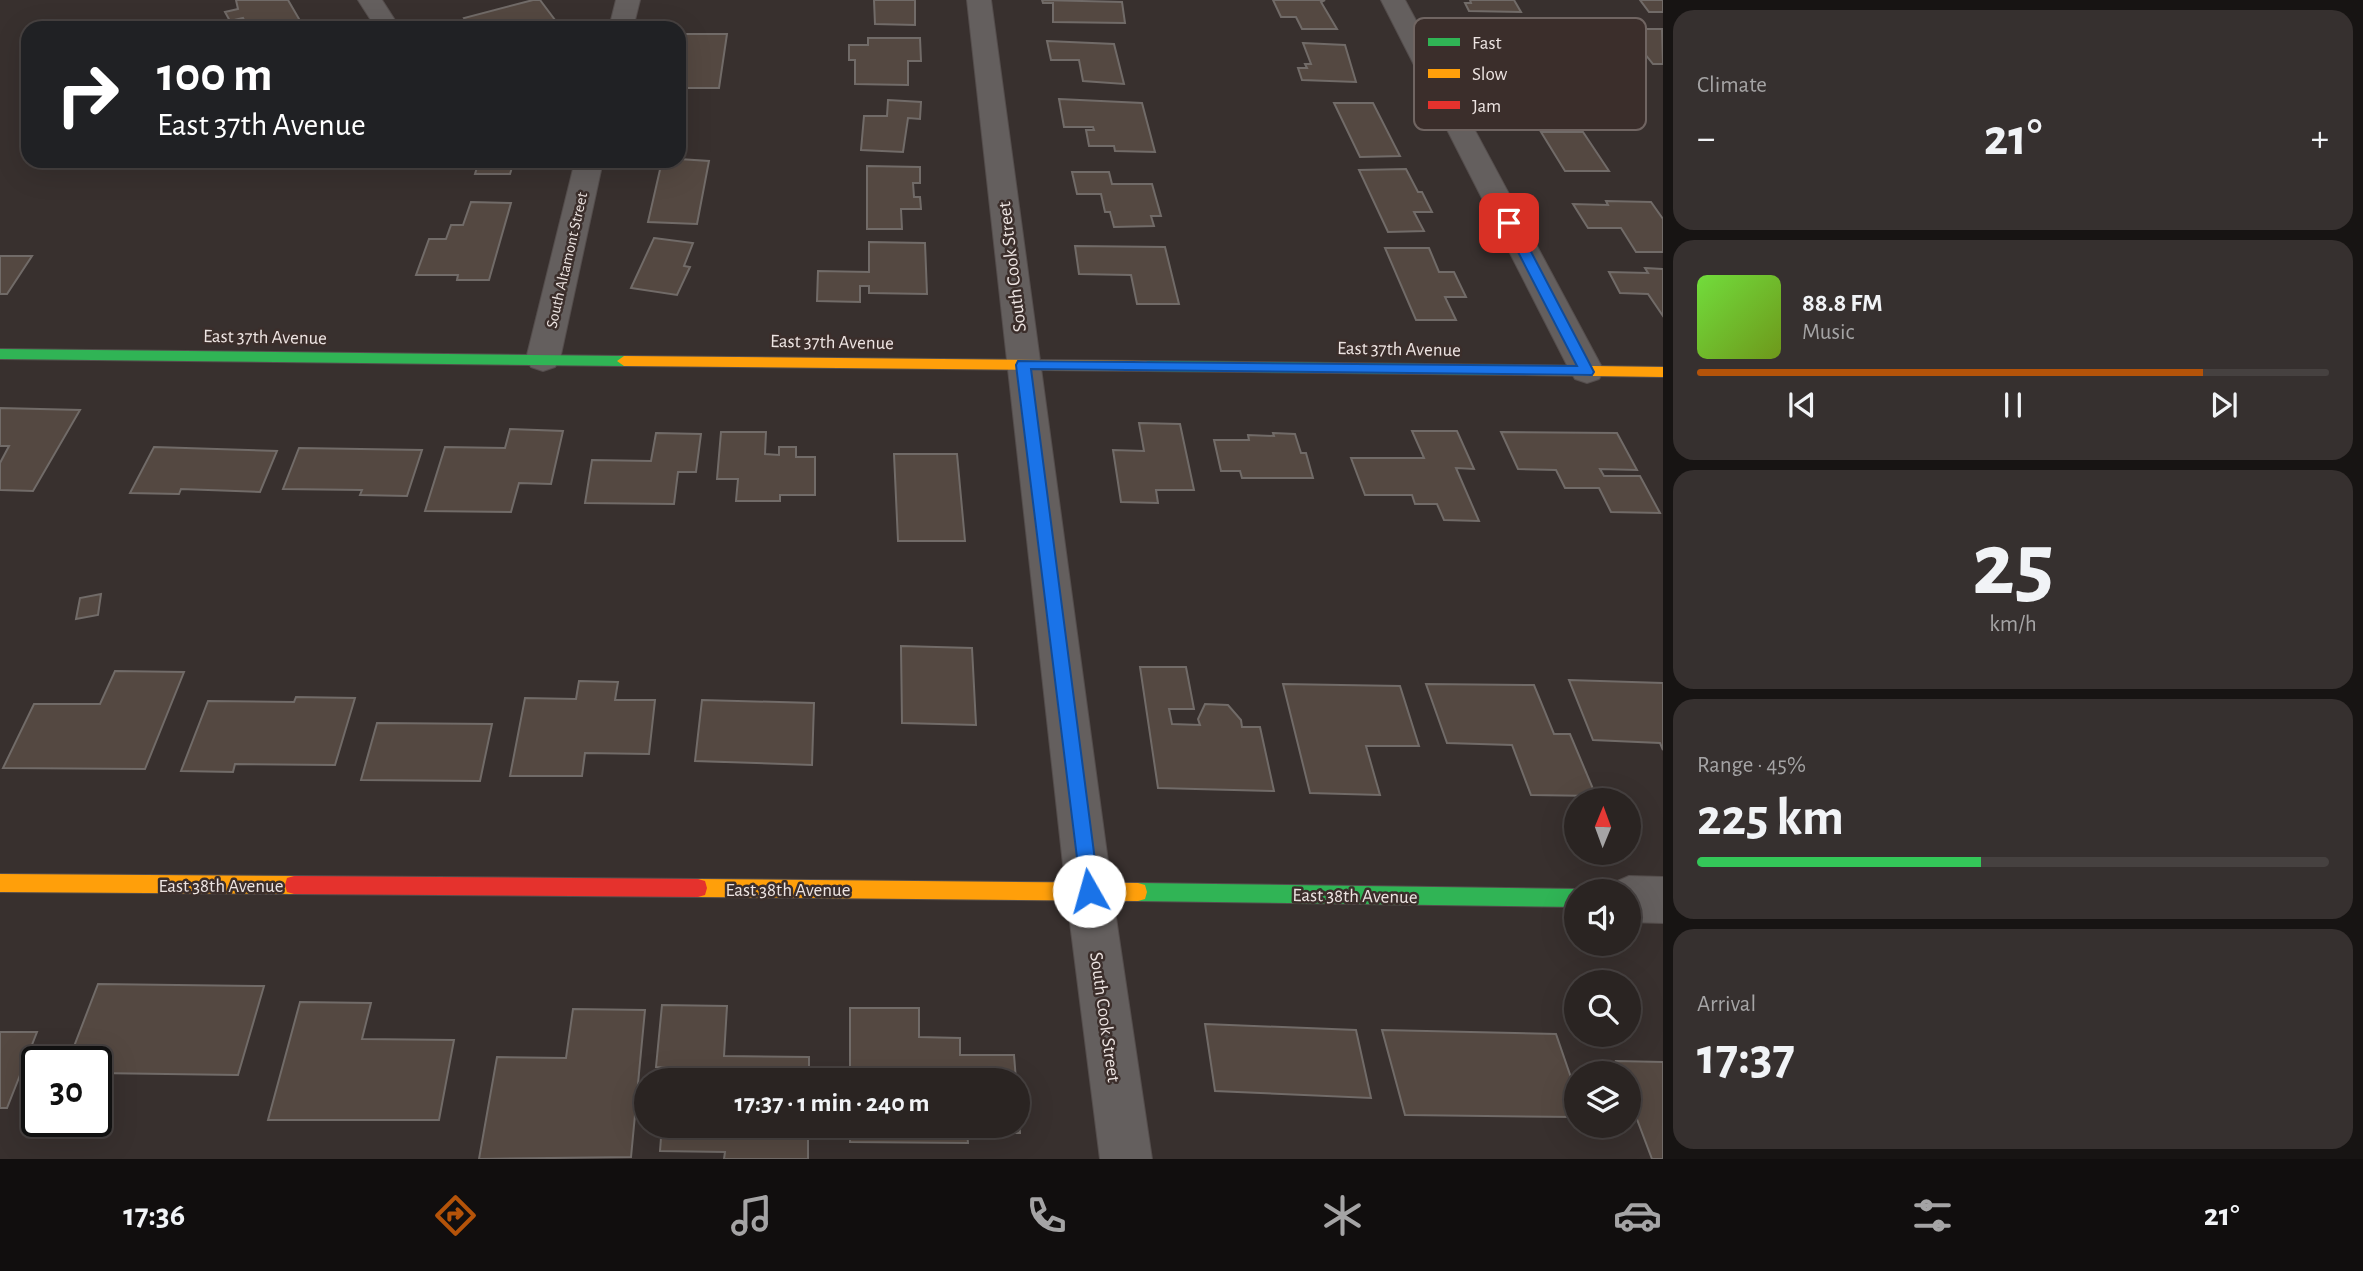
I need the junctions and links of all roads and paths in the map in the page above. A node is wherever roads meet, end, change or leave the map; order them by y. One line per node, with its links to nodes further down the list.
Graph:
1 (370, 0): 5 (street)
2 (628, 0): 6 (street)
3 (979, 0): 12 (street, South Cook Street)
4 (1393, 0): 7 (street)
5 (384, 21)
6 (623, 21)
7 (1414, 40)
8 (1461, 130): 13 (street)
9 (587, 168): 11 (street, South Altamont Street)
10 (0, 354): 11 (street, East 37th Avenue)
11 (544, 359): 12 (street, East 37th Avenue)
12 (1023, 365): 13 (street, East 37th Avenue); 16 (street, South Cook Street)
13 (1587, 372): 14 (street, East 37th Avenue)
14 (1663, 372)
15 (0, 883): 16 (street, East 38th Avenue)
16 (1089, 891): 17 (street, East 38th Avenue); 20 (street, South Cook Street)
17 (1564, 898)
18 (1641, 899): 19 (street)
19 (1663, 900)
20 (1126, 1159)

